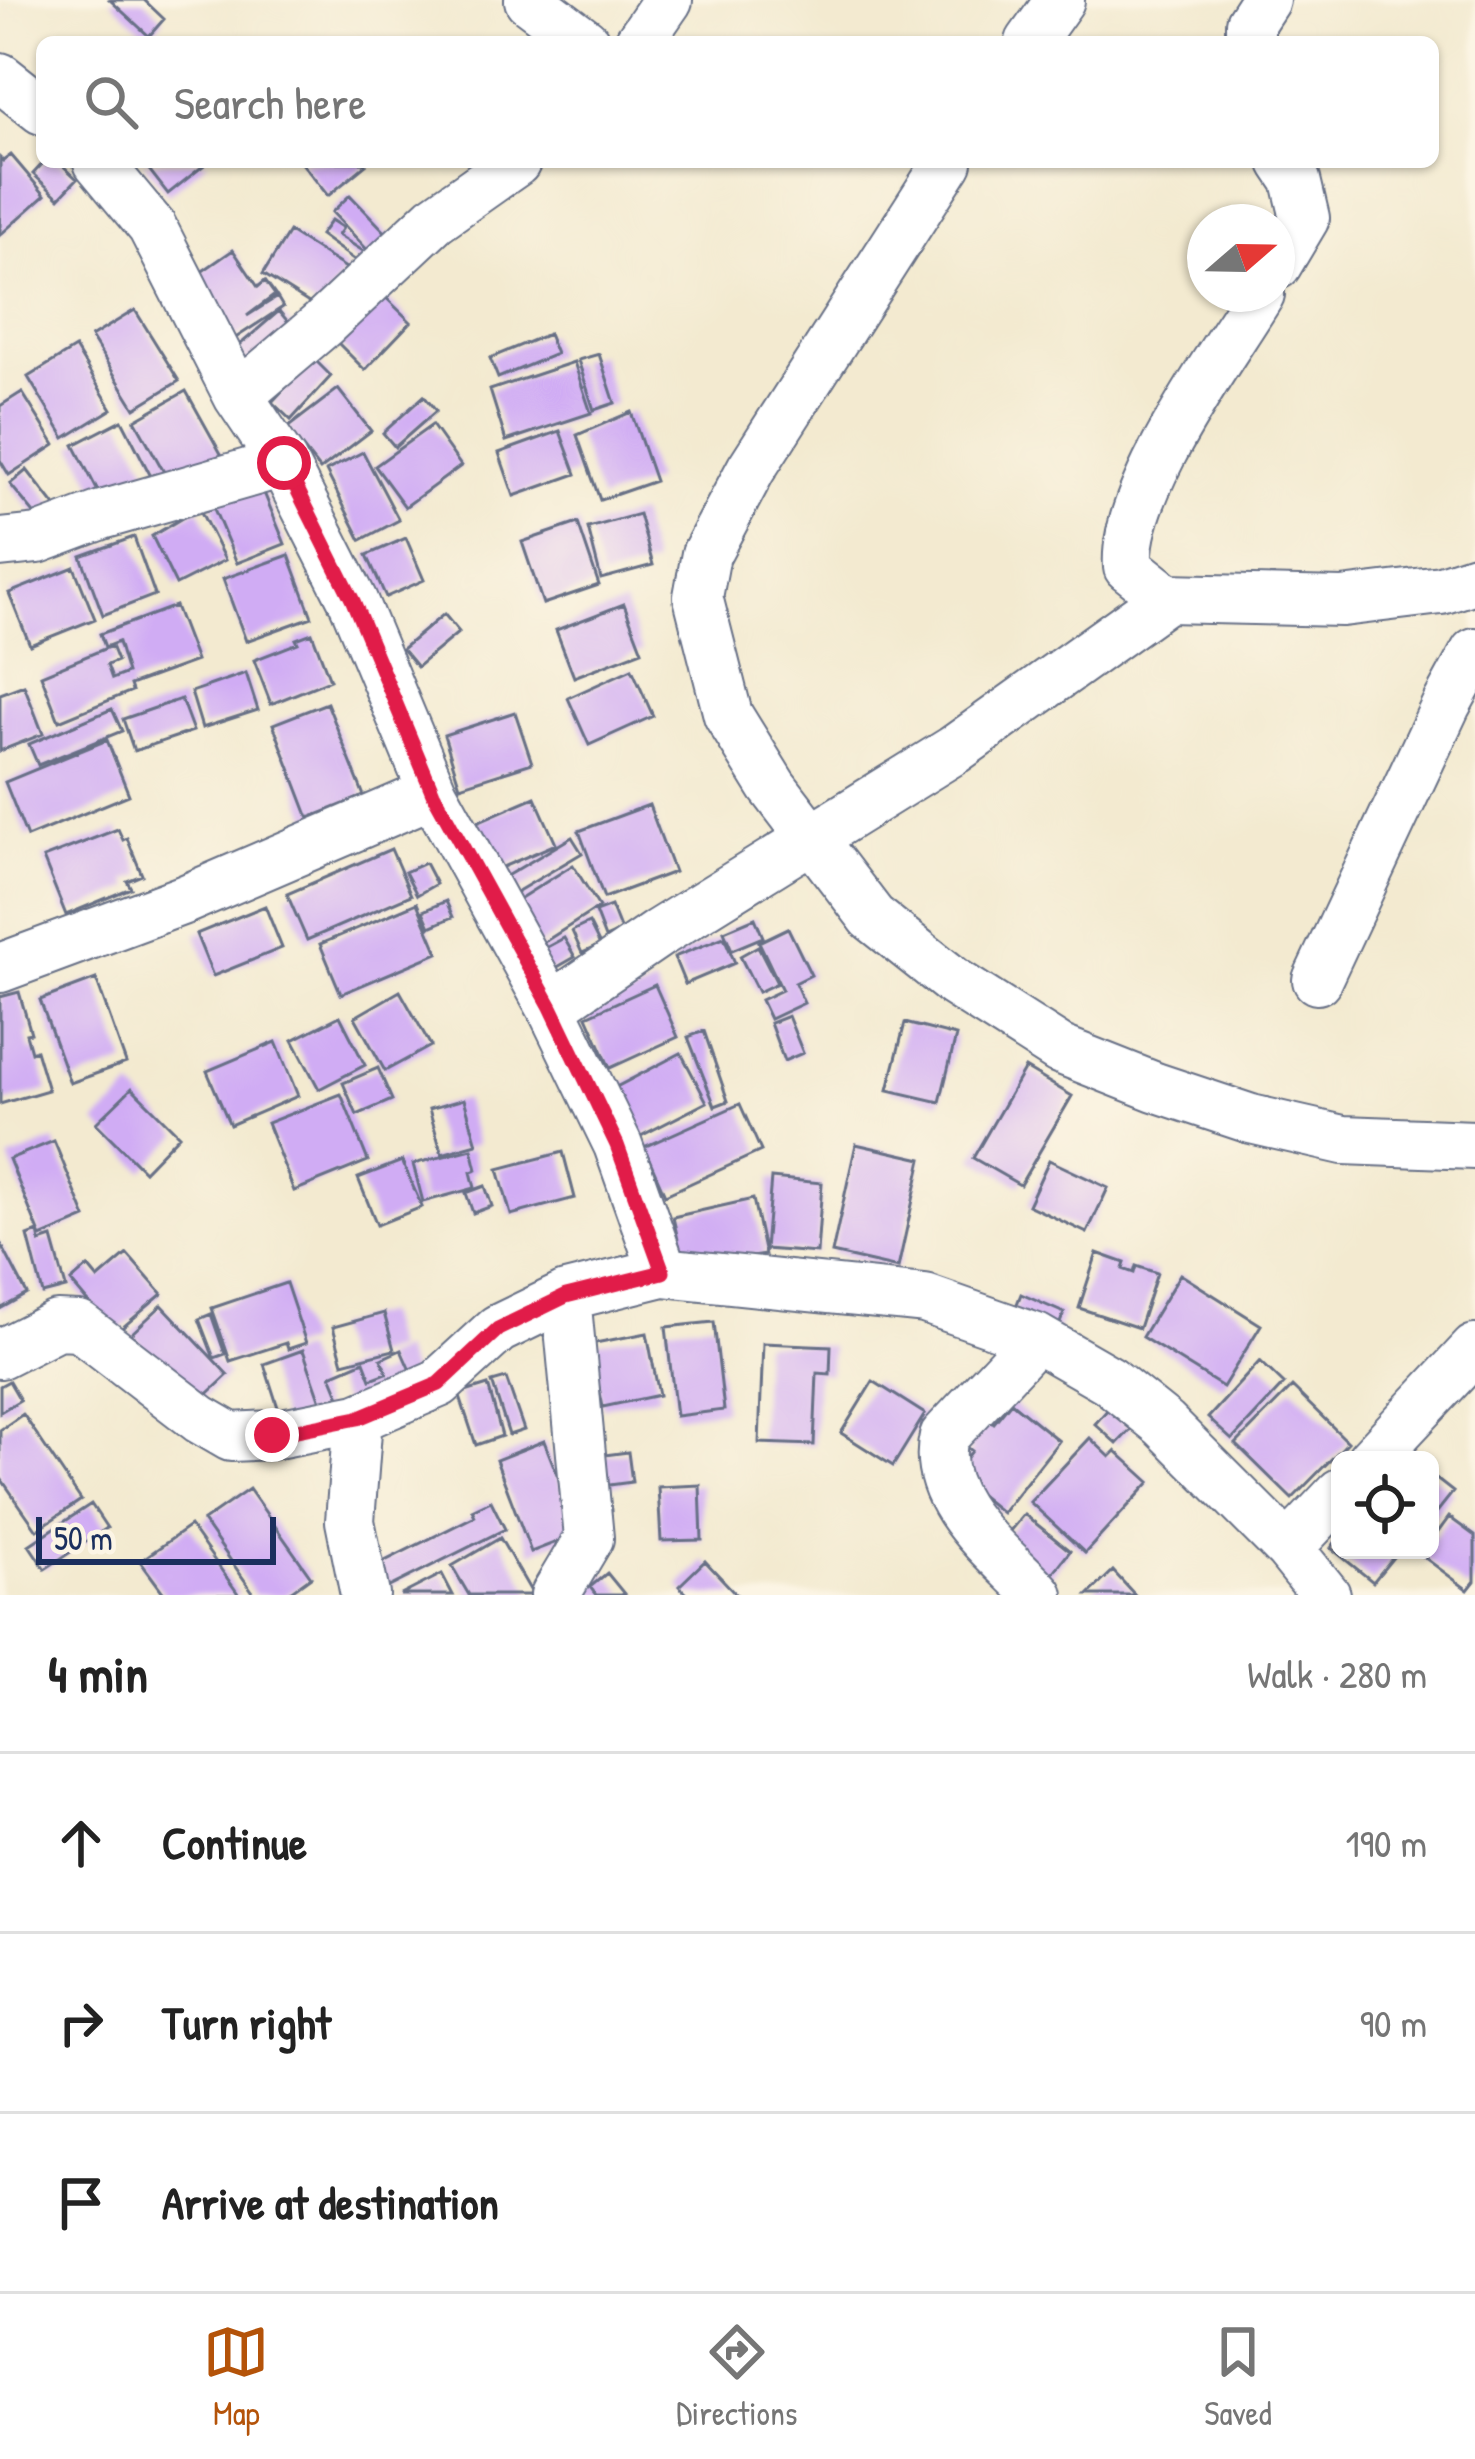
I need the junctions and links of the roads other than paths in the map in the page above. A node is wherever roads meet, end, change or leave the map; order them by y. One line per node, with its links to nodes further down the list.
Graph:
1 (529, 0): 4 (street)
2 (668, 0): 5 (street)
3 (1060, 0): 6 (street)
4 (577, 36)
5 (643, 36)
6 (1034, 36)
7 (0, 77): 8 (street)
8 (36, 105)
9 (103, 168): 15 (street)
10 (507, 168): 15 (street)
11 (944, 168): 22 (street)
12 (1288, 168): 13 (street)
13 (1295, 236)
14 (1249, 312): 19 (street)
15 (238, 396): 16 (street)
16 (284, 463): 17 (street); 21 (street)
17 (0, 543)
18 (1475, 579): 19 (street)
19 (1167, 598): 22 (street)
20 (1475, 652): 24 (street)
21 (433, 793): 23 (street); 25 (street)
22 (813, 840): 25 (street); 26 (street)
23 (0, 968)
24 (1317, 980)
25 (551, 1007): 27 (street)
26 (1475, 1145)
27 (663, 1272): 28 (street); 29 (street)
28 (566, 1296): 32 (street); 37 (street)
29 (1036, 1338): 35 (street); 38 (street)
30 (1475, 1348): 33 (street)
31 (0, 1354): 32 (street)
32 (358, 1418): 36 (street)
33 (1379, 1451)
34 (1331, 1503): 35 (street)
35 (1288, 1548): 39 (street)
36 (365, 1595)
37 (555, 1595)
38 (1039, 1595)
39 (1325, 1595)

